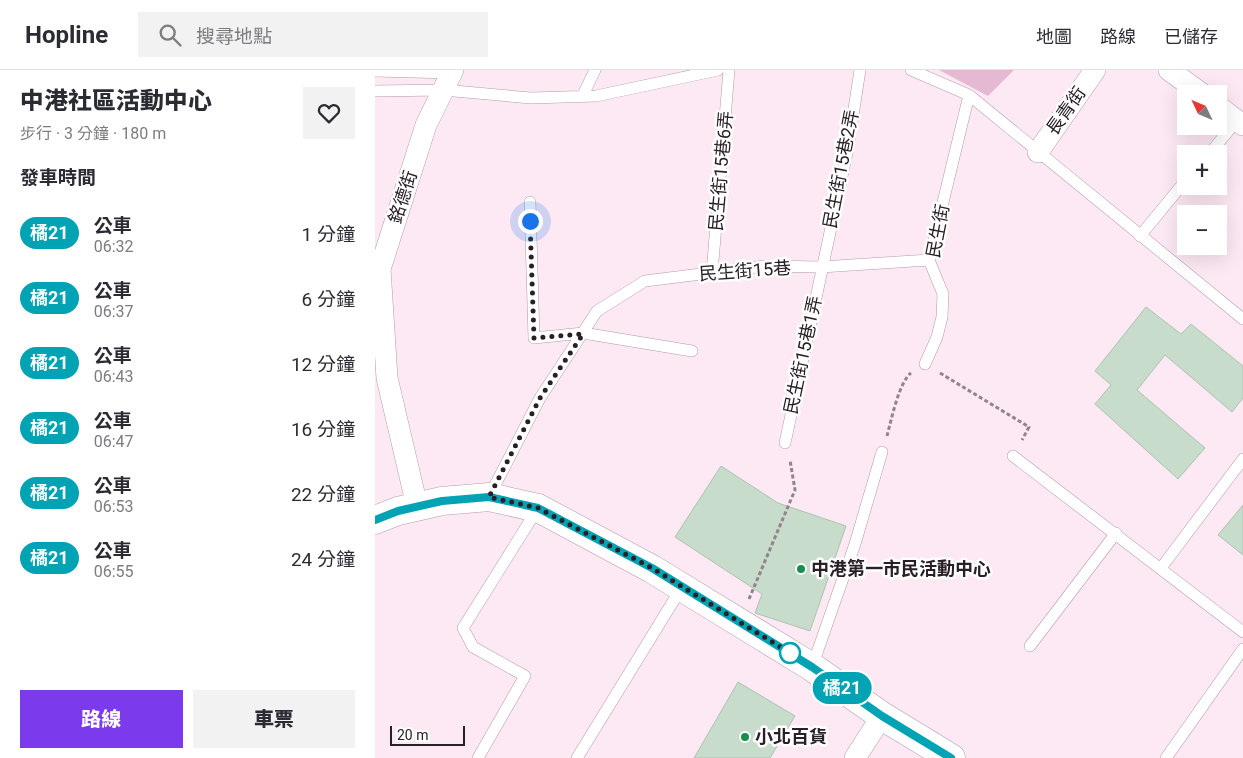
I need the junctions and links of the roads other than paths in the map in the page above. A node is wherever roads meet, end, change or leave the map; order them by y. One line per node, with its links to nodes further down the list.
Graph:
1 (375, 70): 9 (lane)
2 (595, 70): 13 (lane)
3 (718, 70): 13 (lane)
4 (729, 70): 23 (lane, 民生街15巷6弄)
5 (860, 70): 22 (lane, 民生街15巷2弄)
6 (911, 70): 12 (lane)
7 (1095, 70): 17 (street, 長青街)
8 (1169, 70): 10 (street)
9 (449, 78): 11 (lane); 13 (lane); 28 (street, 銘德街)
10 (1189, 85)
11 (375, 91)
12 (969, 95): 17 (lane); 21 (lane, 民生街)
13 (582, 97)
14 (1227, 111): 15 (street)
15 (1241, 120): 16 (lane)
16 (1217, 145)
17 (1038, 152): 20 (lane)
18 (1177, 191): 20 (lane)
19 (530, 202): 25 (lane)
20 (1140, 236): 24 (lane)
21 (929, 260): 22 (lane, 民生街15巷); 27 (lane, 民生街)
22 (821, 267): 23 (lane, 民生街15巷); 29 (lane, 民生街15巷1弄)
23 (712, 273): 25 (lane, 民生街15巷)
24 (1243, 319)
25 (583, 334): 26 (lane); 33 (lane, 民生街15巷)
26 (692, 351)
27 (925, 364)
28 (381, 376): 34 (street, 銘德街)
29 (785, 443)
30 (882, 452): 43 (lane)
31 (1013, 456): 37 (lane)
32 (1243, 459): 38 (lane)
33 (489, 497): 34 (street); 35 (street)
34 (417, 506): 36 (street)
35 (538, 508): 39 (street); 45 (lane)
36 (375, 520)
37 (1116, 533): 38 (lane); 41 (lane)
38 (1161, 568): 40 (lane)
39 (683, 587): 43 (street); 46 (lane)
40 (1243, 632)
41 (1030, 646)
42 (1243, 649): 49 (lane)
43 (812, 667): 44 (street)
44 (882, 716): 47 (street); 48 (street)
45 (478, 758)
46 (577, 758)
47 (855, 758)
48 (951, 758)
49 (1166, 758)

